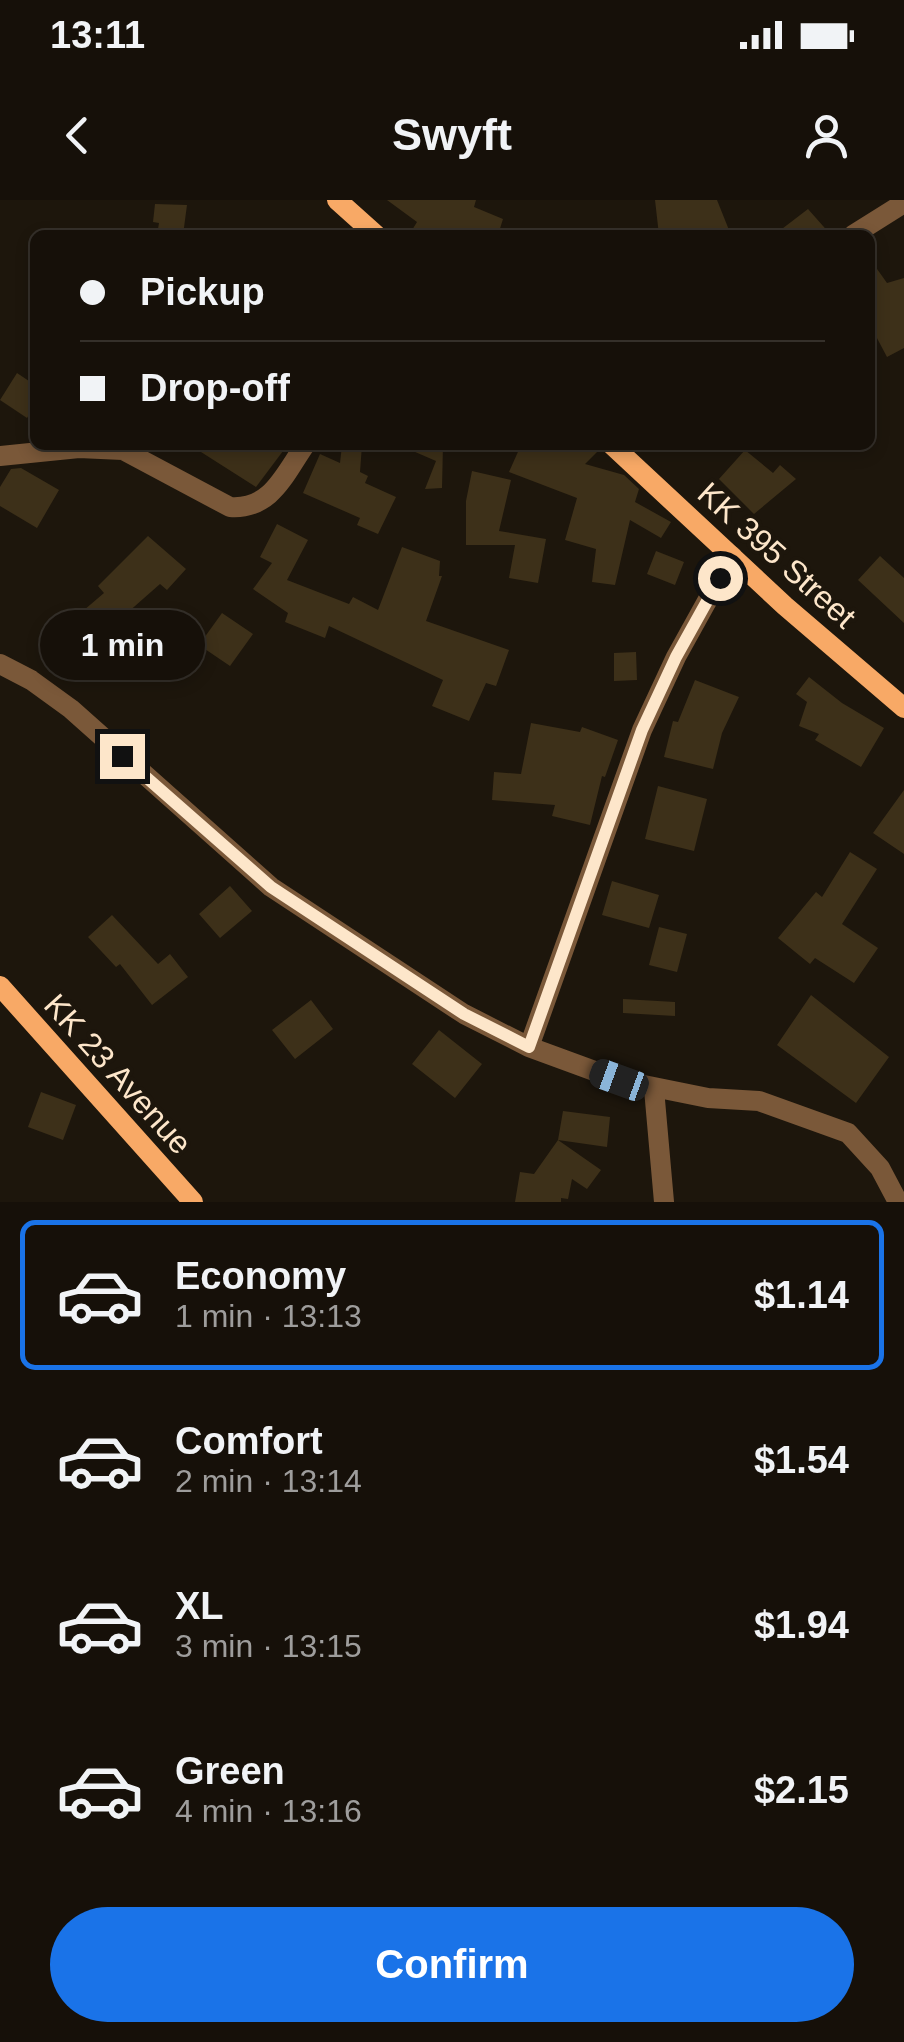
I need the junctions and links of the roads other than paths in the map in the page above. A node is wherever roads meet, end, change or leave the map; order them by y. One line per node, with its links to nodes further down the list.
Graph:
1 (342, 202): 3 (street)
2 (904, 203): 4 (street)
3 (371, 230)
4 (861, 230)
5 (60, 450): 9 (street)
6 (123, 450): 7 (street)
7 (302, 450)
8 (617, 450): 10 (street, KK 395 Street)
9 (0, 456)
10 (732, 556): 12 (street, KK 395 Street); 14 (street)
11 (0, 664): 14 (street)
12 (904, 708)
13 (0, 986): 16 (street, KK 23 Avenue)
14 (529, 1047): 15 (street)
15 (654, 1089): 17 (street); 18 (street)
16 (192, 1202)
17 (664, 1202)
18 (898, 1202)

